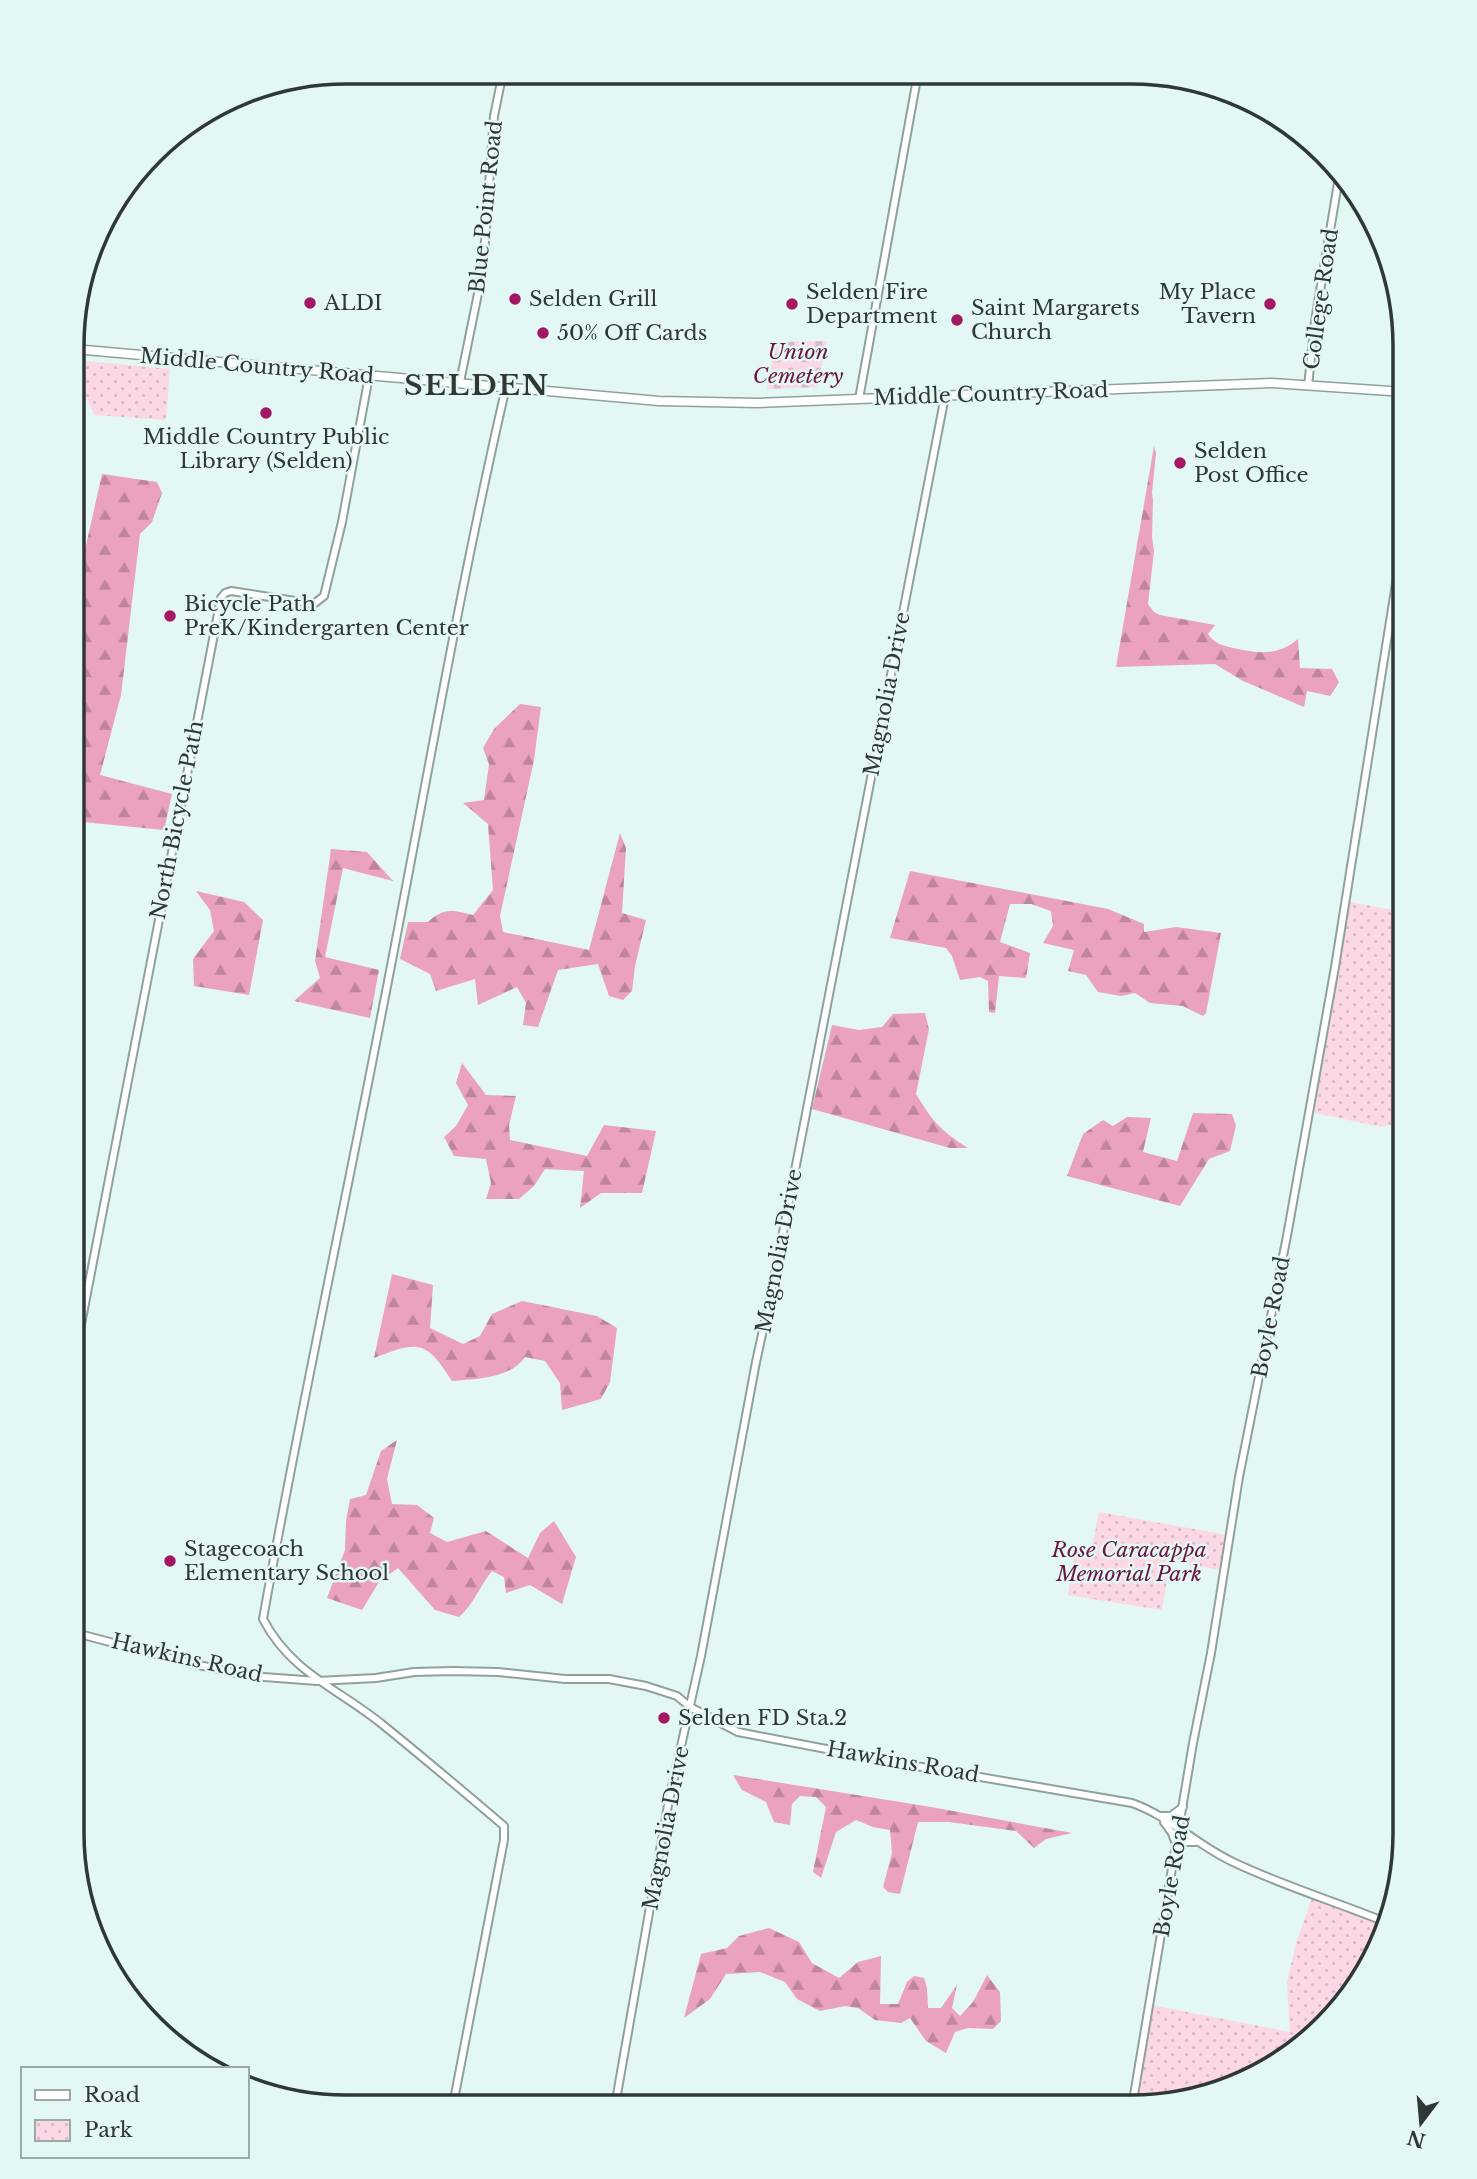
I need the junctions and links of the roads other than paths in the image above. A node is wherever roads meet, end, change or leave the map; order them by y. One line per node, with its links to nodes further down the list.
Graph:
1 (501, 84): 6 (street, Blue Point Road)
2 (916, 84): 11 (street)
3 (1338, 184): 7 (street, College Road)
4 (84, 350): 5 (main road, Middle Country Road)
5 (369, 376): 6 (main road, Middle Country Road); 13 (street, North Bicycle Path)
6 (460, 382): 8 (main road, Middle Country Road)
7 (1308, 386): 9 (main road, Middle Country Road); 10 (main road, Middle Country Road)
8 (506, 387): 11 (main road, Middle Country Road); 15 (street)
9 (1393, 391)
10 (945, 396): 11 (main road, Middle Country Road); 16 (street, Magnolia Drive)
11 (859, 399)
12 (1393, 602): 19 (street, Boyle Road)
13 (84, 1308)
14 (84, 1635): 15 (street, Hawkins Road)
15 (317, 1681): 16 (street, Hawkins Road); 25 (street)
16 (690, 1707): 17 (street, Hawkins Road); 18 (street, Magnolia Drive)
17 (707, 1716): 18 (street); 20 (street, Hawkins Road)
18 (686, 1726): 26 (street, Magnolia Drive)
19 (1184, 1806): 20 (street); 21 (street, Boyle Road)
20 (1158, 1815): 21 (street, Hawkins Road); 23 (street)
21 (1180, 1831): 22 (street, Hawkins Road); 23 (street, Boyle Road)
22 (1200, 1843): 23 (street); 24 (street, Hawkins Road)
23 (1177, 1847): 27 (street, Boyle Road)
24 (1378, 1919)
25 (455, 2095)
26 (617, 2095)
27 (1134, 2095)

